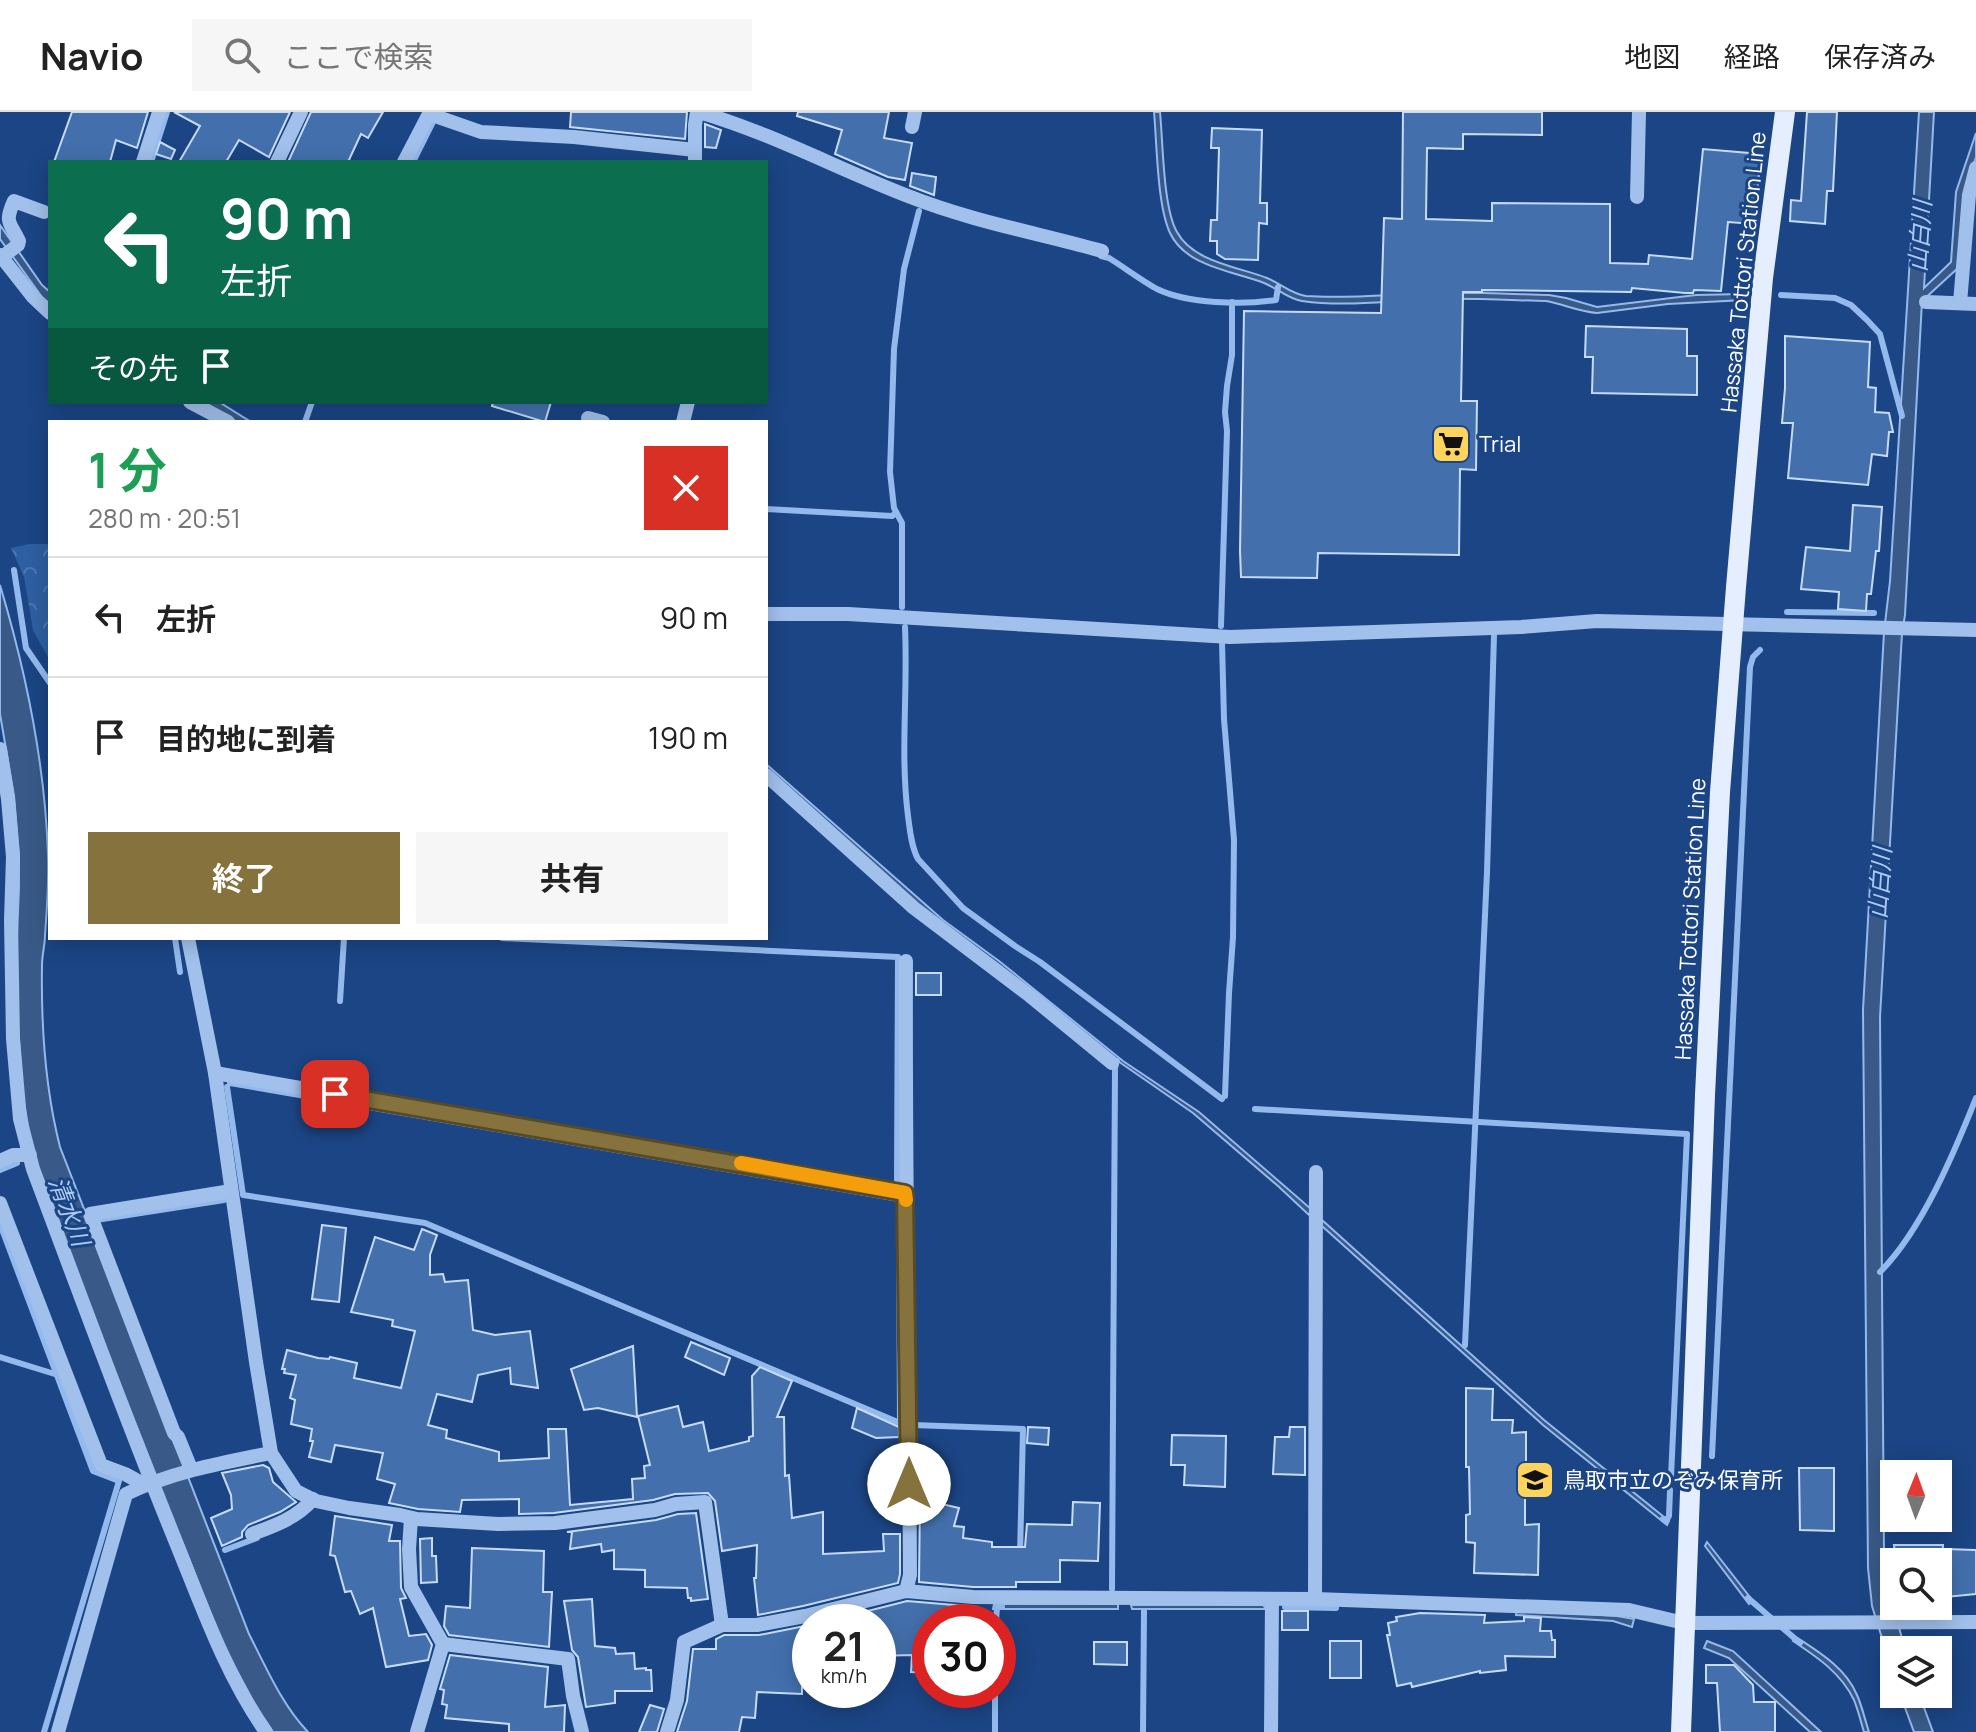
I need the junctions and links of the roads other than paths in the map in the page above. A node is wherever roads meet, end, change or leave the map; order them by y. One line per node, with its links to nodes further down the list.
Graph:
1 (159, 112): 8 (street)
2 (301, 112): 9 (street)
3 (698, 112): 7 (street); 14 (street)
4 (1639, 112): 12 (street)
5 (1785, 112): 21 (main road, Hassaka Tottori Station Line)
6 (429, 113): 7 (street); 10 (street)
7 (695, 156)
8 (144, 160)
9 (278, 160)
10 (405, 160)
11 (1976, 168): 17 (street)
12 (1637, 197)
13 (44, 212): 15 (street)
14 (1102, 251)
15 (1, 256): 19 (street)
16 (1926, 302): 17 (street)
17 (1960, 303): 18 (street)
18 (1976, 304)
19 (48, 311)
20 (768, 614): 21 (street)
21 (1733, 623): 22 (street); 45 (main road, Hassaka Tottori Station Line)
22 (1976, 630)
23 (0, 749): 29 (street)
24 (768, 777): 27 (street)
25 (188, 940): 28 (street)
26 (906, 961): 33 (street)
27 (1112, 1063)
28 (215, 1073): 32 (street); 33 (street)
29 (30, 1155): 30 (street); 37 (street)
30 (0, 1161)
31 (1316, 1172): 43 (street)
32 (231, 1191): 35 (street); 36 (street)
33 (905, 1193): 41 (street)
34 (0, 1203): 37 (street)
35 (271, 1453): 36 (street); 38 (street)
36 (191, 1469): 37 (street)
37 (148, 1484): 48 (street); 49 (street)
38 (313, 1499): 39 (street); 40 (street)
39 (411, 1518): 46 (street); 47 (street)
40 (252, 1534)
41 (906, 1591): 42 (street); 46 (street)
42 (1272, 1599): 43 (street); 53 (street)
43 (1315, 1599): 45 (street)
44 (1976, 1622): 45 (street)
45 (1684, 1623): 54 (main road, Hassaka Tottori Station Line)
46 (722, 1625): 52 (street)
47 (443, 1644): 50 (street); 51 (street)
48 (58, 1732)
49 (266, 1732)
50 (417, 1732)
51 (582, 1732)
52 (667, 1732)
53 (1271, 1732)
54 (1681, 1732)

